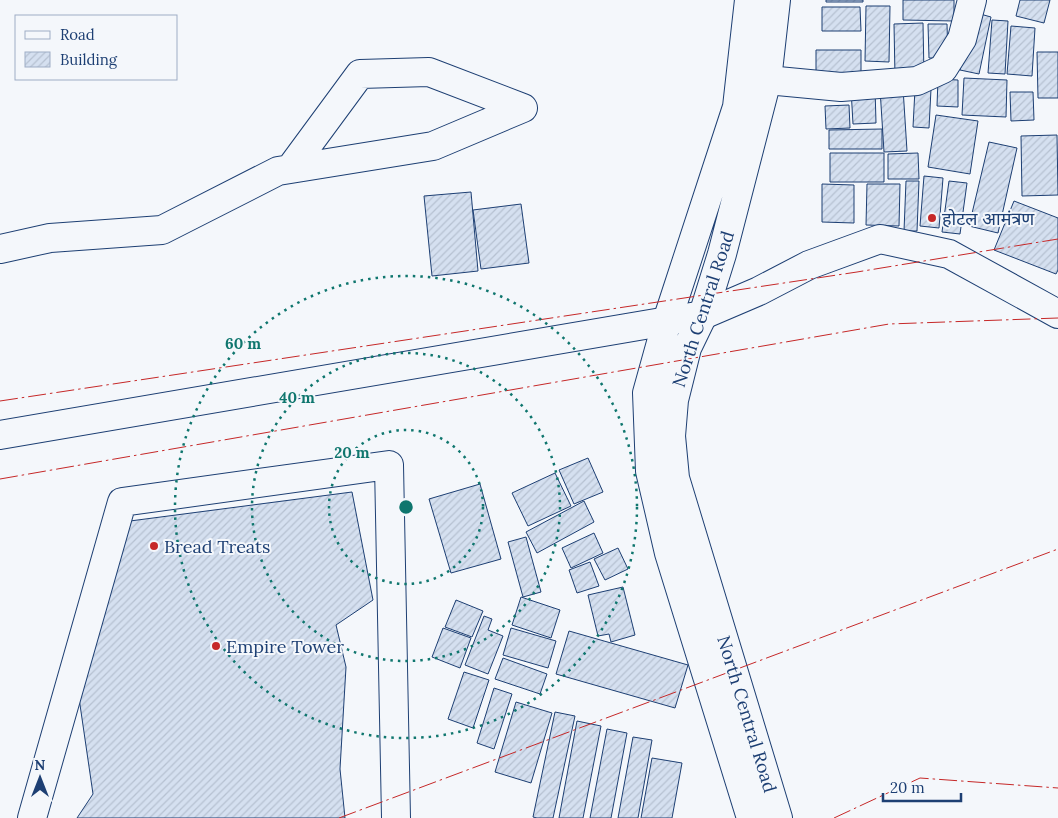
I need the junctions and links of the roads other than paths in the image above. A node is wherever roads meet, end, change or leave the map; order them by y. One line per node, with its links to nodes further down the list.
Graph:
1 (749, 0): 9 (main road, North Central Road)
2 (776, 0): 4 (main road, North Central Road)
3 (972, 0): 4 (main road)
4 (766, 80): 8 (main road, North Central Road)
5 (290, 169): 5 (main road); 6 (main road)
6 (0, 249)
7 (1057, 313): 8 (main road)
8 (703, 315): 9 (main road); 14 (main road, North Central Road)
9 (667, 321): 10 (main road); 13 (main road, North Central Road)
10 (0, 435)
11 (32, 818): 12 (main road)
12 (396, 818)
13 (751, 818)
14 (778, 818)

